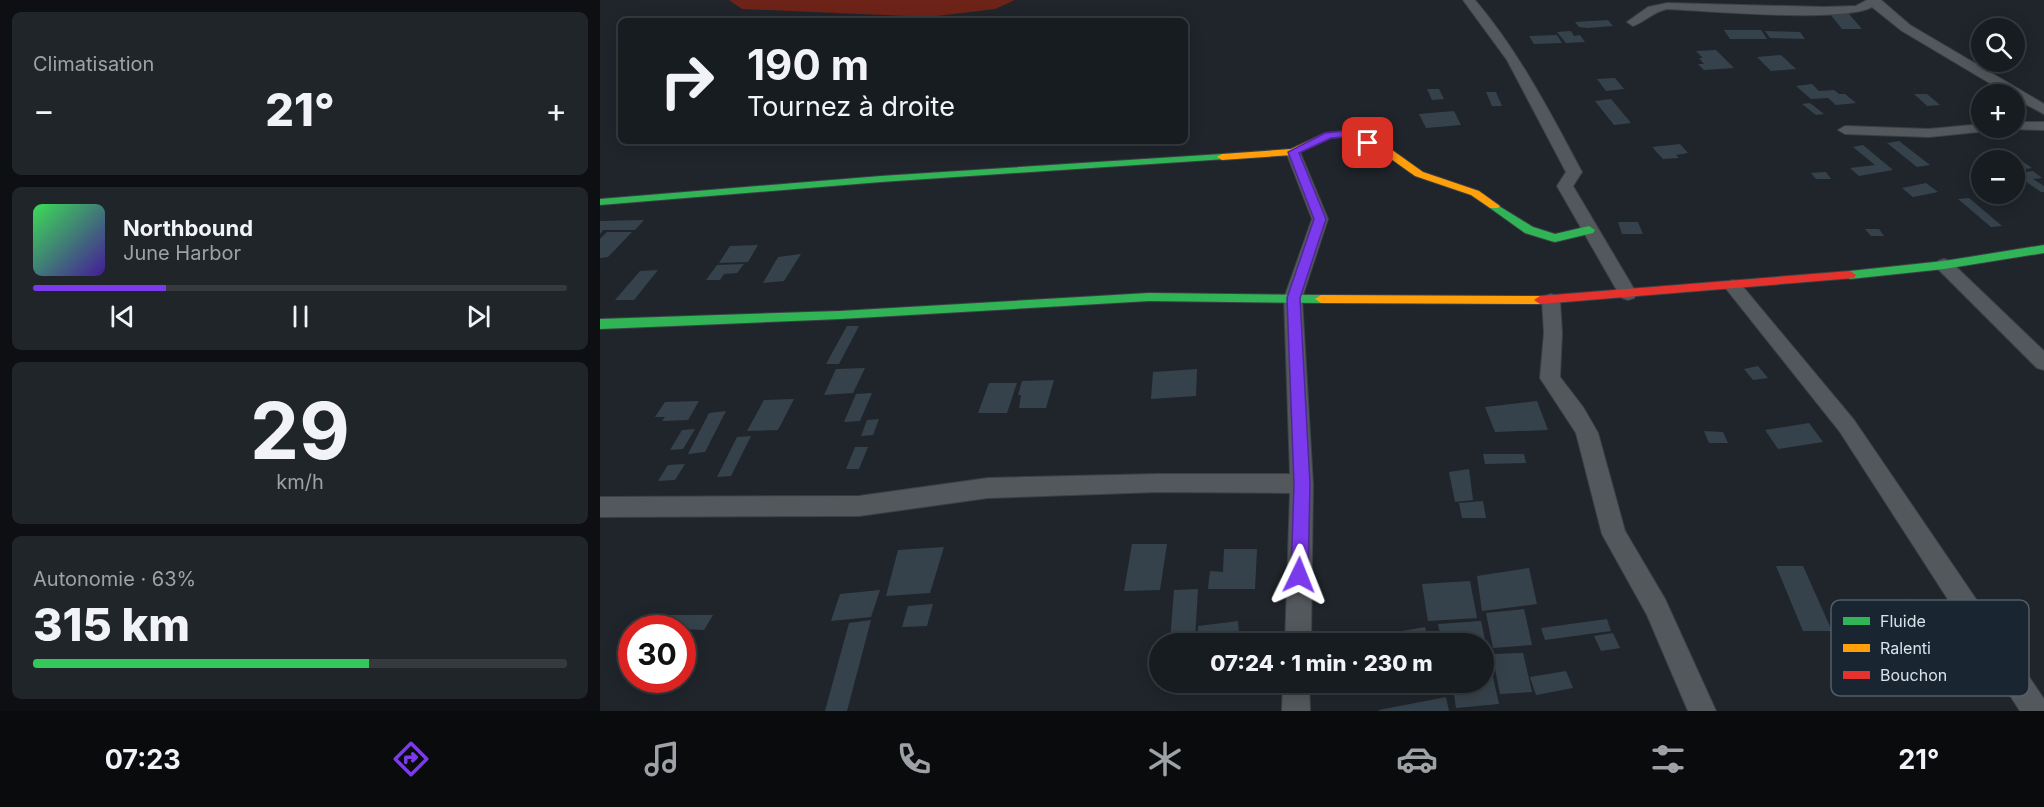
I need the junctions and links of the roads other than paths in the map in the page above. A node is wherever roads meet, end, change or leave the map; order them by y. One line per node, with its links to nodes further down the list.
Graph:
1 (1469, 0): 11 (street)
2 (1874, 1): 3 (street); 4 (street)
3 (1633, 22)
4 (2044, 110)
5 (2025, 126): 6 (street)
6 (2044, 126)
7 (1971, 129): 8 (street)
8 (1845, 130)
9 (1293, 152): 10 (street); 11 (street); 16 (street)
10 (600, 202)
11 (1589, 230): 15 (street)
12 (2044, 249): 13 (street)
13 (1944, 265): 14 (street); 19 (street)
14 (1733, 286): 15 (street); 22 (street)
15 (1628, 294): 17 (street)
16 (1293, 298): 17 (street); 18 (street); 20 (street)
17 (1551, 300): 27 (street)
18 (600, 324)
19 (2044, 363)
20 (1302, 484): 21 (street); 23 (street)
21 (600, 507)
22 (1961, 600)
23 (1298, 633)
24 (1296, 693): 26 (street)
25 (2026, 696): 28 (street)
26 (1296, 711)
27 (1701, 711)
28 (2036, 711)

